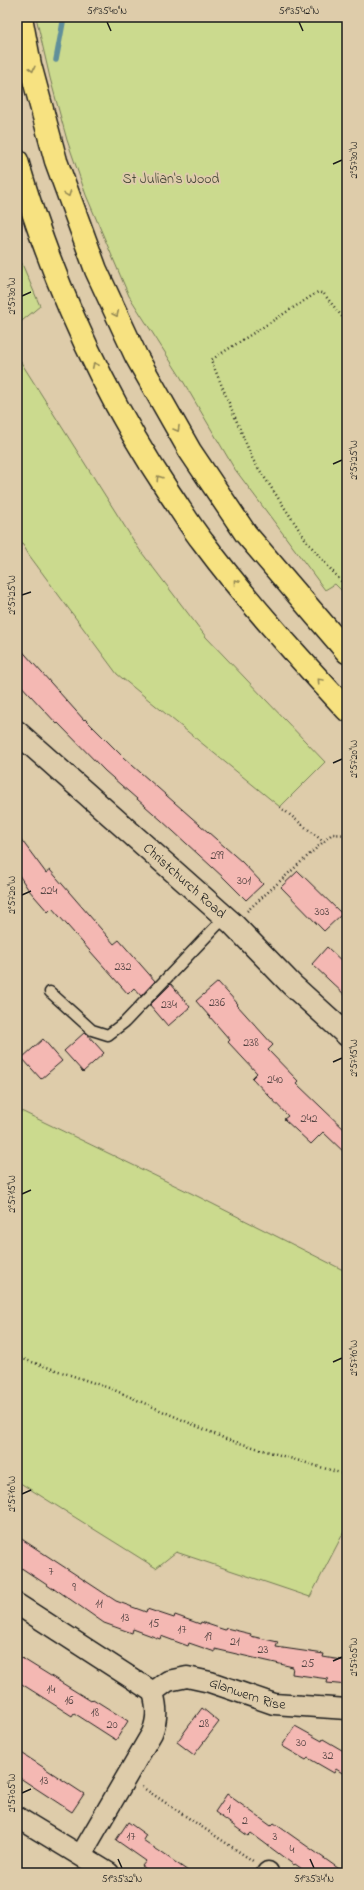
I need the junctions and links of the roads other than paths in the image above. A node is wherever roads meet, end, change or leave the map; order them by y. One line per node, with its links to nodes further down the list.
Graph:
1 (21, 17): 3 (highway, one-way to 3)
2 (17, 161): 4 (highway, one-way to 2)
3 (347, 652)
4 (347, 710)
5 (17, 732): 6 (street, Christchurch Road)
6 (229, 921): 7 (lane); 8 (street, Christchurch Road)
7 (50, 992)
8 (347, 1034)
9 (17, 1604): 10 (street)
10 (153, 1692): 11 (street, Glanwern Rise); 13 (street)
11 (347, 1708)
12 (17, 1817): 13 (street)
13 (81, 1855): 14 (street)
14 (109, 1873)

